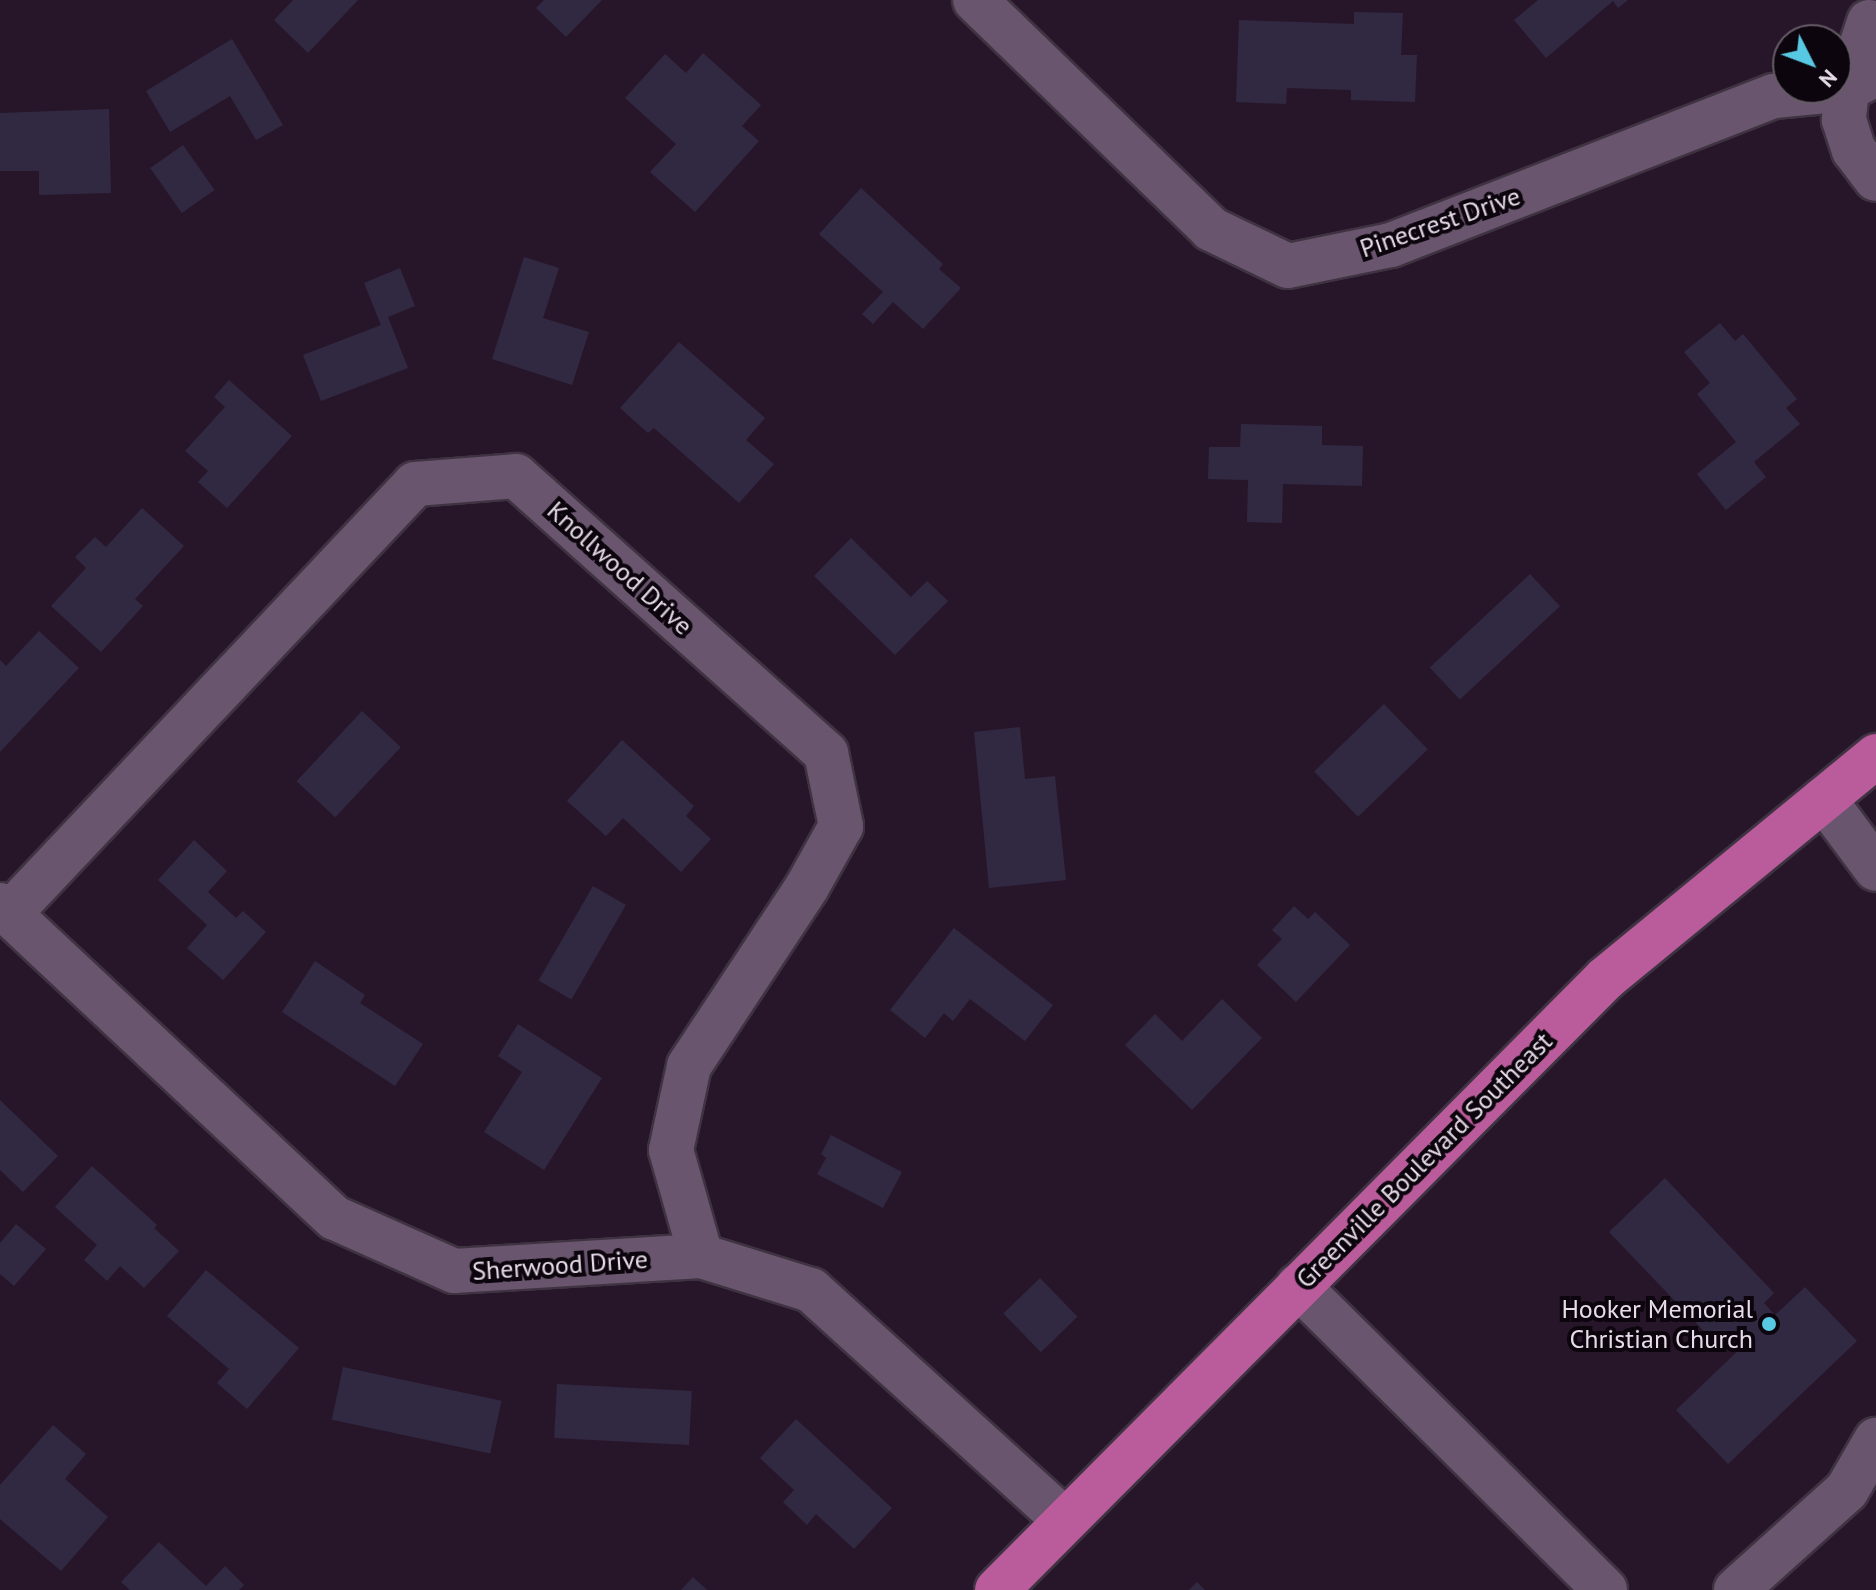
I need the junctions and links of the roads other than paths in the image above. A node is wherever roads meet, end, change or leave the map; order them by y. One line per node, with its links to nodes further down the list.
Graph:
1 (975, 0): 3 (street, Pinecrest Drive)
2 (1867, 18): 3 (street)
3 (1861, 82): 4 (street)
4 (1876, 179)
5 (1876, 756): 6 (highway, Greenville Boulevard Southeast)
6 (1824, 799): 7 (street); 10 (highway, Greenville Boulevard Southeast)
7 (1876, 869)
8 (4, 910): 9 (street, Sherwood Drive); 9 (street, Knollwood Drive)
9 (701, 1256): 12 (street, Sherwood Drive)
10 (1298, 1286): 12 (highway, Greenville Boulevard Southeast); 14 (street)
11 (1867, 1455): 15 (street)
12 (1065, 1520): 13 (highway, Greenville Boulevard Southeast)
13 (997, 1590)
14 (1605, 1590)
15 (1736, 1590)

